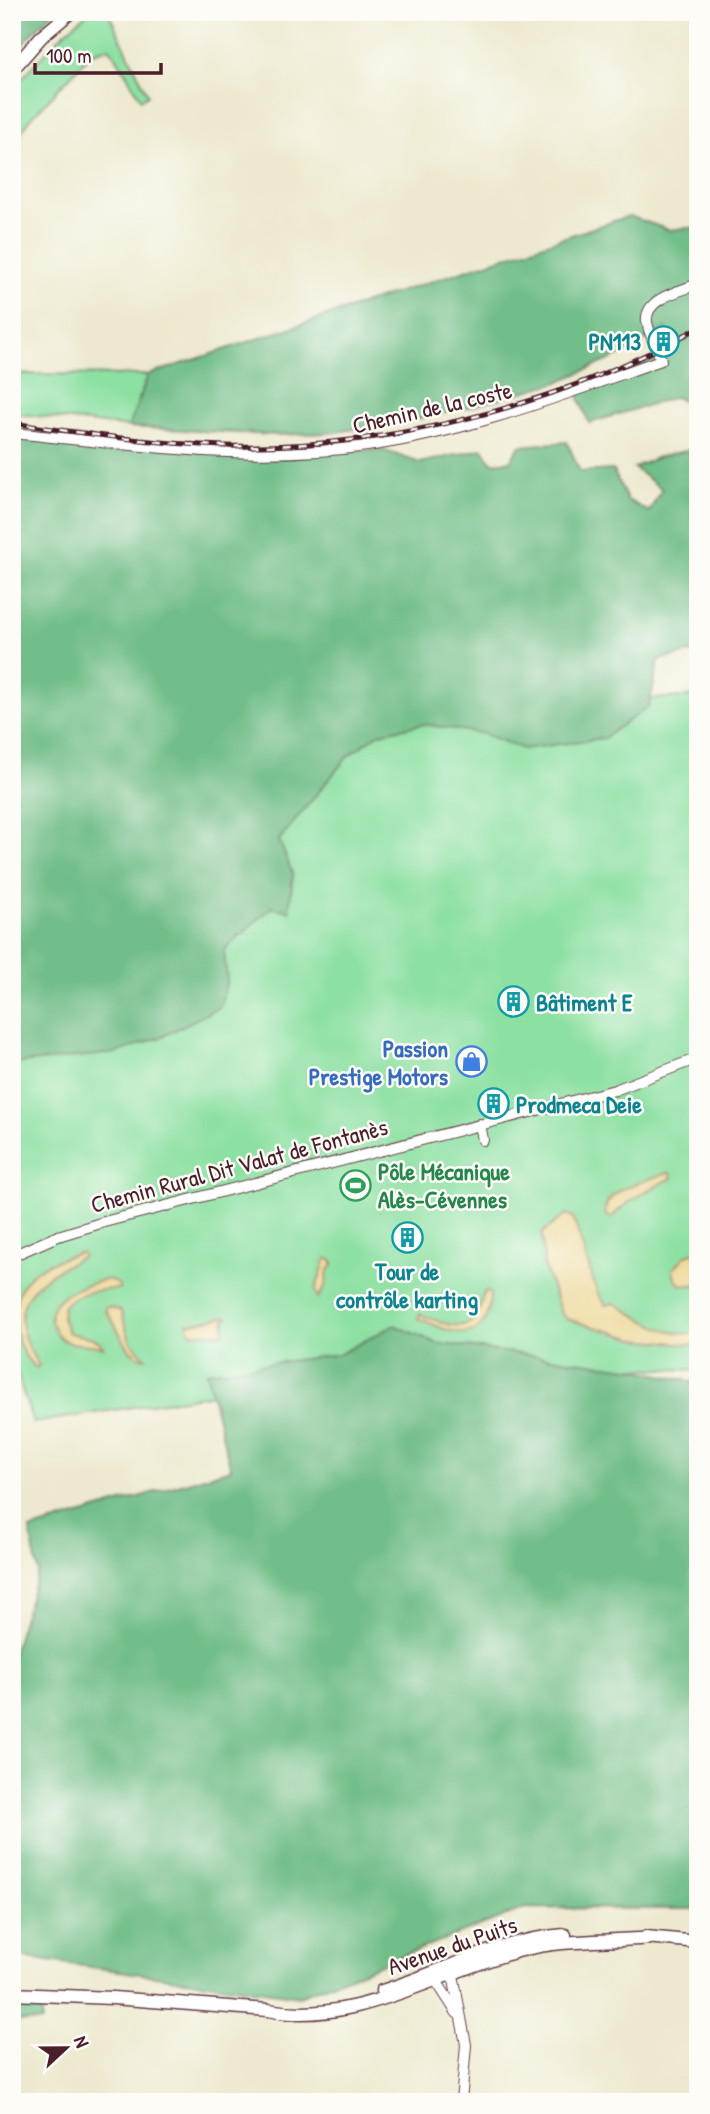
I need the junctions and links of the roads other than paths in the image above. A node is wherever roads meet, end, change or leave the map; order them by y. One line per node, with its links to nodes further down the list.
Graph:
1 (71, 12): 2 (main road)
2 (12, 70)
3 (698, 284): 4 (street, Chemin de la coste)
4 (12, 433)
5 (698, 1058): 6 (street, Chemin Rural Dit Valat de Fontanès)
6 (480, 1124): 7 (street); 8 (street, Chemin Rural Dit Valat de Fontanès)
7 (483, 1140)
8 (12, 1256)
9 (698, 1942): 10 (main road, Avenue du Puits)
10 (452, 1969): 11 (main road, Avenue du Puits); 13 (street)
11 (433, 1976): 12 (main road, Avenue du Puits); 13 (street)
12 (12, 1994)
13 (459, 2015): 14 (street)
14 (461, 2102)

